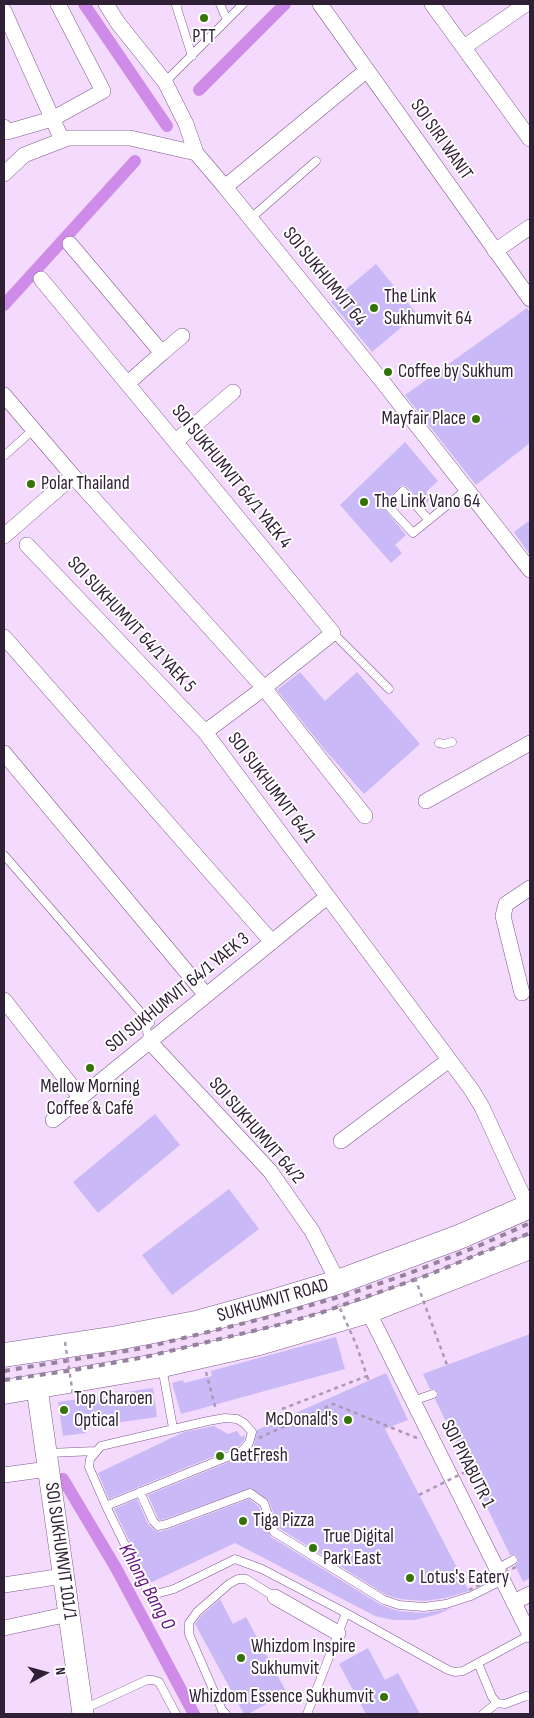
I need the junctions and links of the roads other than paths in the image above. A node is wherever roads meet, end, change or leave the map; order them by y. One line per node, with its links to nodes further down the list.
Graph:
1 (58, 4): 15 (street)
2 (106, 4): 14 (street, SOI SUKHUMVIT 64)
3 (178, 4): 12 (lane)
4 (220, 4): 10 (lane)
5 (243, 4): 10 (lane)
6 (320, 4): 13 (street, SOI SIRI WANIT)
7 (432, 4): 11 (street)
8 (526, 4): 11 (street)
9 (4, 11): 15 (street)
10 (227, 20): 12 (lane)
11 (464, 47): 16 (street)
12 (192, 56): 14 (lane)
13 (368, 70): 23 (street); 27 (street, SOI SIRI WANIT)
14 (165, 82): 20 (street, SOI SUKHUMVIT 64)
15 (52, 119): 17 (street); 19 (street)
16 (525, 122): 18 (street)
17 (4, 126)
18 (530, 139)
19 (62, 140): 20 (street); 22 (street)
20 (196, 153): 23 (street, SOI SUKHUMVIT 64)
21 (316, 161): 24 (lane)
22 (5, 168)
23 (225, 186): 24 (street, SOI SUKHUMVIT 64)
24 (251, 218): 39 (street, SOI SUKHUMVIT 64)
25 (530, 227): 27 (street)
26 (70, 244): 31 (street)
27 (495, 251): 29 (street, SOI SIRI WANIT)
28 (41, 279): 32 (street, SOI SUKHUMVIT 64/1 YAEK 4)
29 (530, 299)
30 (182, 336): 31 (street)
31 (162, 354): 32 (street)
32 (128, 383): 36 (street, SOI SUKHUMVIT 64/1 YAEK 4)
33 (233, 392): 36 (street)
34 (4, 395): 35 (street)
35 (34, 429): 37 (lane); 38 (street)
36 (176, 441): 44 (street, SOI SUKHUMVIT 64/1 YAEK 4)
37 (4, 456)
38 (73, 476): 41 (street); 46 (street)
39 (466, 489): 40 (lane); 43 (street, SOI SUKHUMVIT 64)
40 (429, 520): 40 (lane)
41 (4, 536)
42 (27, 545): 48 (street, SOI SUKHUMVIT 64/1 YAEK 5)
43 (530, 570)
44 (333, 633): 46 (street); 47 (lane)
45 (4, 637): 58 (street)
46 (264, 688): 48 (street, SOI SUKHUMVIT 64/1); 54 (street)
47 (389, 689)
48 (205, 732): 57 (street, SOI SUKHUMVIT 64/1)
49 (452, 742): 50 (lane)
50 (439, 743)
51 (530, 743): 53 (street)
52 (4, 753): 60 (street)
53 (426, 801)
54 (365, 816)
55 (4, 854): 62 (lane)
56 (530, 888): 59 (street)
57 (327, 897): 58 (street, SOI SUKHUMVIT 64/1 YAEK 3); 63 (street, SOI SUKHUMVIT 64/1)
58 (272, 942): 60 (street, SOI SUKHUMVIT 64/1 YAEK 3)
59 (522, 993)
60 (206, 995): 62 (street, SOI SUKHUMVIT 64/1 YAEK 3)
61 (4, 1000): 64 (street)
62 (149, 1041): 64 (street, SOI SUKHUMVIT 64/1 YAEK 3); 69 (street, SOI SUKHUMVIT 64/2)
63 (449, 1060): 66 (street); 67 (street, SOI SUKHUMVIT 64/1)
64 (81, 1098): 65 (street, SOI SUKHUMVIT 64/1 YAEK 3)
65 (53, 1120)
66 (340, 1141)
67 (529, 1206): 69 (main road, SUKHUMVIT ROAD)
68 (530, 1248): 70 (main road, SUKHUMVIT ROAD)
69 (338, 1293): 71 (main road, SUKHUMVIT ROAD)
70 (368, 1310): 73 (main road, SUKHUMVIT ROAD); 77 (street, SOI PIYABUTR 1)
71 (33, 1352): 72 (main road, SUKHUMVIT ROAD); 74 (main road)
72 (4, 1355)
73 (162, 1365): 74 (main road, SUKHUMVIT ROAD); 78 (lane)
74 (38, 1388): 75 (main road, SUKHUMVIT ROAD); 80 (street, SOI SUKHUMVIT 101/1)
75 (4, 1392)
76 (433, 1394): 77 (lane)
77 (413, 1401): 85 (street, SOI PIYABUTR 1)
78 (173, 1428): 79 (lane); 82 (lane)
79 (96, 1451): 80 (lane); 83 (lane)
80 (47, 1461): 81 (street); 86 (street, SOI SUKHUMVIT 101/1)
81 (4, 1475)
82 (140, 1492): 83 (lane); 85 (lane)
83 (106, 1506): 91 (lane)
84 (514, 1563): 85 (lane)
85 (500, 1574): 90 (street, SOI PIYABUTR 1)
86 (63, 1576): 87 (street); 92 (street, SOI SUKHUMVIT 101/1)
87 (4, 1585)
88 (530, 1594): 90 (street)
89 (275, 1597): 94 (street); 101 (lane)
90 (514, 1602): 95 (street, SOI PIYABUTR 1)
91 (346, 1613): 94 (lane); 96 (lane)
92 (69, 1614): 93 (street); 99 (street, SOI SUKHUMVIT 101/1)
93 (4, 1628)
94 (338, 1633): 102 (lane)
95 (530, 1635): 96 (lane)
96 (478, 1663): 98 (lane)
97 (530, 1697): 98 (lane)
98 (497, 1703): 103 (lane)
99 (83, 1712): 100 (lane)
100 (176, 1714)
101 (226, 1714)
102 (307, 1714)
103 (483, 1714)

